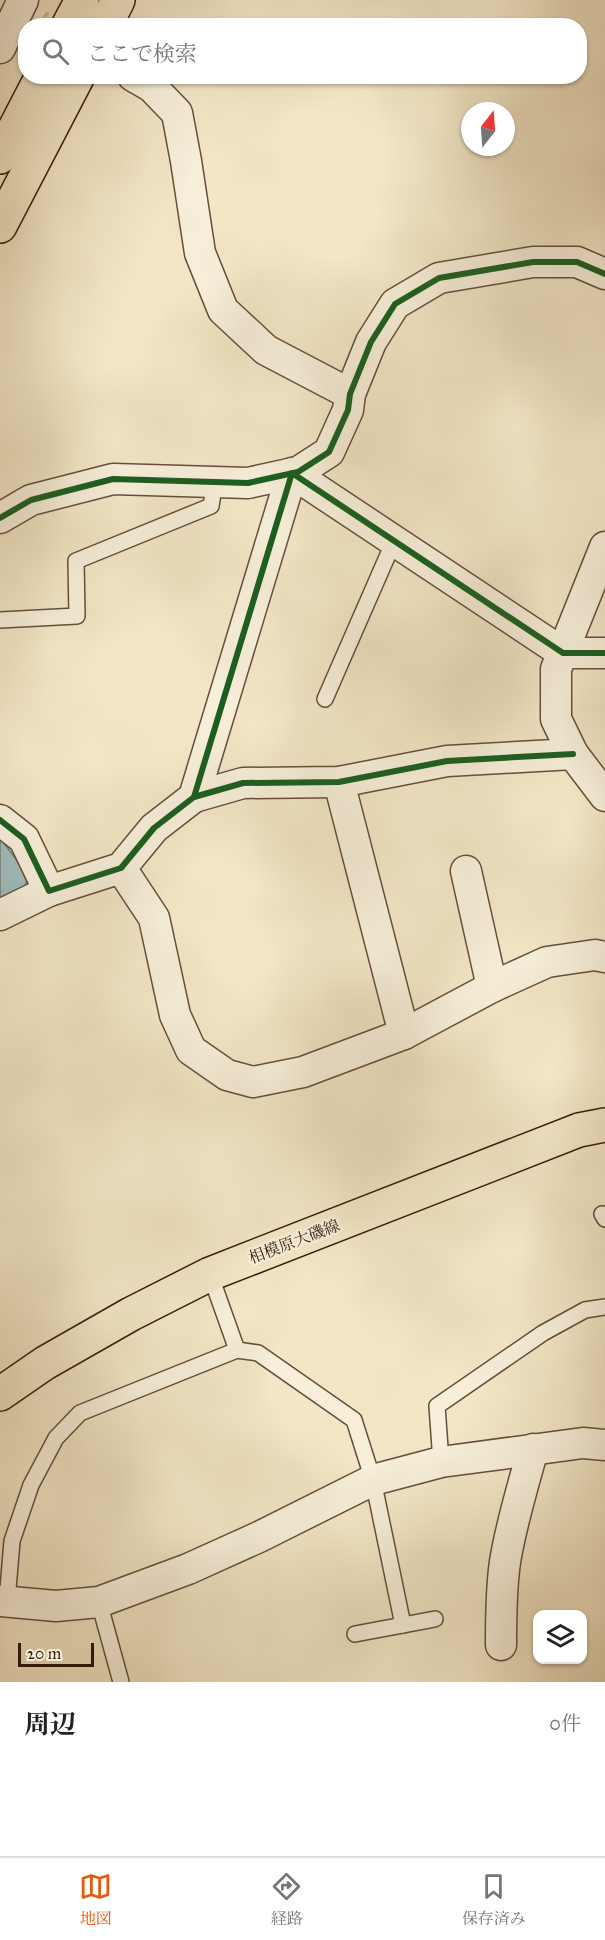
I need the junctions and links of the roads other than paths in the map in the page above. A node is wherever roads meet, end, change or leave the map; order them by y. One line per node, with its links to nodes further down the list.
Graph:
1 (82, 0): 3 (main road)
2 (118, 0): 4 (main road)
3 (30, 12)
4 (109, 18)
5 (18, 26): 6 (street)
6 (0, 48)
7 (38, 84): 10 (main road)
8 (74, 84): 11 (main road)
9 (147, 84): 13 (street)
10 (0, 157)
11 (0, 226)
12 (605, 274): 13 (street)
13 (350, 394): 14 (street)
14 (292, 473): 15 (street); 17 (street); 26 (street)
15 (215, 482): 16 (street); 19 (lane)
16 (0, 518)
17 (394, 541): 20 (street); 22 (lane)
18 (605, 547): 20 (street)
19 (0, 620)
20 (563, 653): 21 (street); 23 (street)
21 (605, 653)
22 (325, 699)
23 (573, 754): 24 (street); 25 (street)
24 (339, 782): 26 (street); 34 (street)
25 (605, 796)
26 (194, 797): 28 (street)
27 (0, 820): 30 (street)
28 (121, 868): 30 (street); 34 (street)
29 (466, 871): 33 (street)
30 (50, 891): 31 (street)
31 (0, 915)
32 (605, 957): 33 (street)
33 (492, 987): 34 (street)
34 (404, 1034)
35 (605, 1125): 36 (main road, 相模原大磯線)
36 (210, 1274): 38 (lane); 39 (main road, 相模原大磯線)
37 (605, 1307): 42 (lane)
38 (237, 1350): 43 (lane); 44 (lane)
39 (0, 1395)
40 (605, 1445): 41 (street)
41 (533, 1449): 42 (street); 49 (street)
42 (441, 1462): 43 (street)
43 (373, 1479): 45 (street); 47 (lane)
44 (3, 1601): 45 (street)
45 (99, 1602): 50 (lane)
46 (435, 1619): 47 (lane)
47 (403, 1625): 48 (lane)
48 (355, 1634)
49 (501, 1645)
50 (121, 1682)

